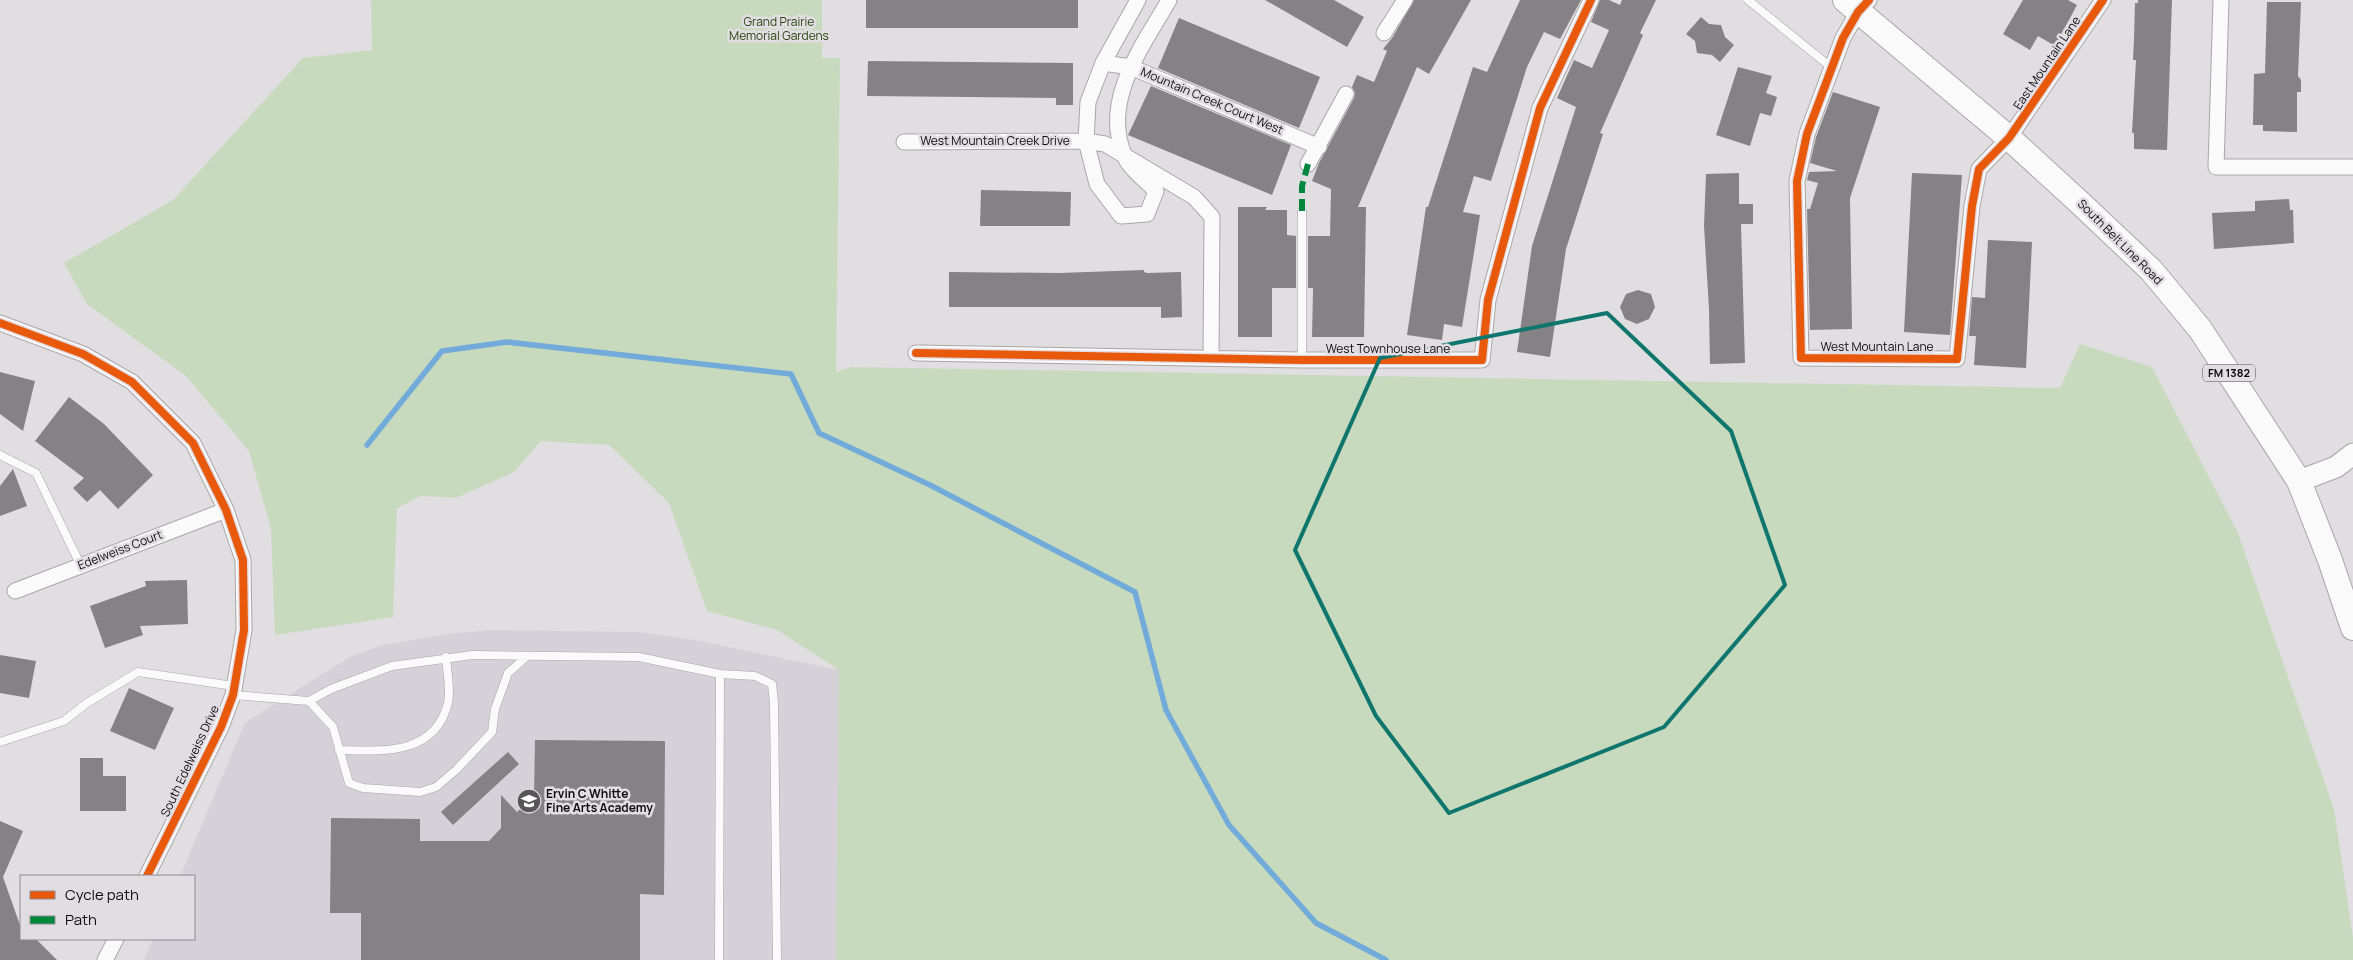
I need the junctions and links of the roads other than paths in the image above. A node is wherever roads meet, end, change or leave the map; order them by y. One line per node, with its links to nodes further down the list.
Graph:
1 (1138, 0): 10 (street, West Mountain Creek Drive)
2 (1169, 0): 11 (street, West Mountain Creek Drive)
3 (1592, 0): 25 (street, West Townhouse Lane)
4 (1748, 0): 12 (lane)
5 (2103, 0): 14 (street, East Mountain Lane)
6 (2221, 0): 20 (street)
7 (1401, 1): 9 (street)
8 (1857, 4): 12 (street, West Mountain Lane); 14 (main road, South Belt Line Road / FM 1382)
9 (1384, 33)
10 (1103, 63): 11 (street, Mountain Creek Court West); 15 (street, West Mountain Creek Drive)
11 (1131, 67): 17 (street, Mountain Creek Court West); 18 (street, West Mountain Creek Drive)
12 (1832, 68): 14 (street, West Mountain Lane)
13 (1346, 94): 17 (street)
14 (2009, 138): 28 (main road, South Belt Line Road / FM 1382)
15 (1086, 141): 16 (street, West Mountain Creek Drive); 18 (street, West Mountain Creek Drive); 18 (street, West Mountain Creek Drive)
16 (904, 142)
17 (1319, 147): 19 (street)
18 (1125, 158): 24 (street, West Mountain Creek Drive)
19 (1308, 164)
20 (2353, 167)
21 (1302, 212): 25 (lane)
22 (0, 323): 29 (street, South Edelweiss Drive)
23 (916, 353): 24 (street, West Townhouse Lane)
24 (1211, 358): 25 (street, West Townhouse Lane)
25 (1302, 360)
26 (2353, 454): 28 (street)
27 (0, 455): 30 (lane)
28 (2299, 481): 32 (main road, South Belt Line Road / FM 1382)
29 (226, 510): 30 (street, Edelweiss Court); 36 (street, South Edelweiss Drive)
30 (81, 566): 31 (street, Edelweiss Court)
31 (15, 591)
32 (2353, 628)
33 (527, 656): 34 (lane); 35 (lane); 39 (lane)
34 (446, 657): 37 (lane); 39 (lane)
35 (720, 674): 43 (lane); 44 (lane)
36 (233, 690): 37 (lane); 38 (lane); 40 (street, South Edelweiss Drive)
37 (309, 701): 39 (lane)
38 (0, 742)
39 (339, 750)
40 (147, 875)
41 (116, 940): 42 (street)
42 (106, 960)
43 (719, 960)
44 (777, 960)

